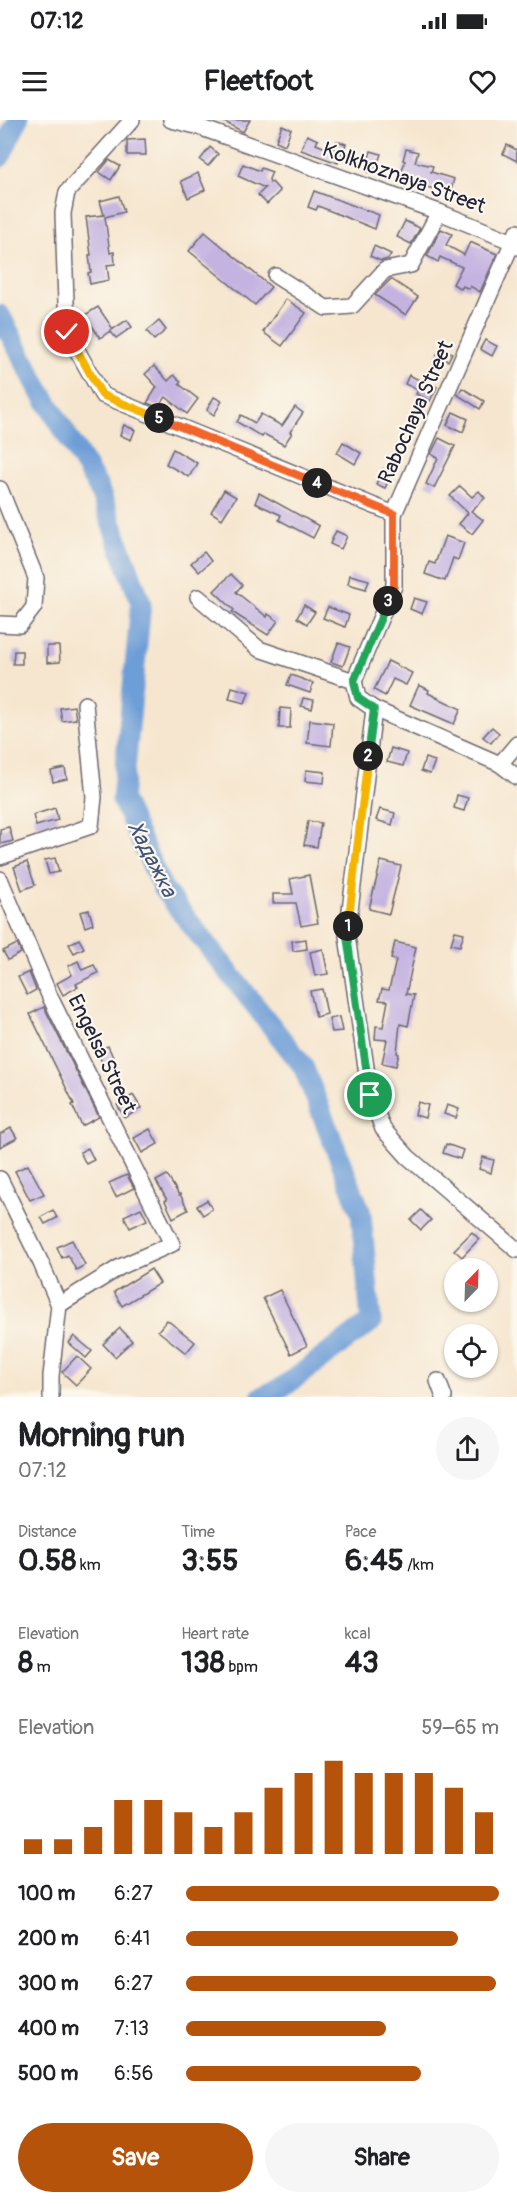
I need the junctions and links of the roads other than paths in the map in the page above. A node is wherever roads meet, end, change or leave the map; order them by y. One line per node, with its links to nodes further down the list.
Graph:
1 (132, 120): 7 (street)
2 (171, 120): 3 (street, Kolkhoznaya Street)
3 (439, 212): 4 (street, Kolkhoznaya Street); 5 (street)
4 (516, 241): 7 (street, Rabochaya Street)
5 (276, 276)
6 (0, 489): 9 (street)
7 (394, 514): 10 (street, Rabochaya Street)
8 (198, 597): 10 (street)
9 (0, 624)
10 (354, 681): 12 (street)
11 (85, 704): 16 (street)
12 (374, 709): 14 (street); 19 (street)
13 (517, 744): 14 (street)
14 (500, 764): 15 (street)
15 (517, 777)
16 (0, 857)
17 (0, 879): 20 (street, Engelsa Street)
18 (0, 1179): 20 (street)
19 (517, 1250)
20 (59, 1305): 22 (street)
21 (438, 1381): 23 (street)
22 (51, 1397)
23 (444, 1397)

